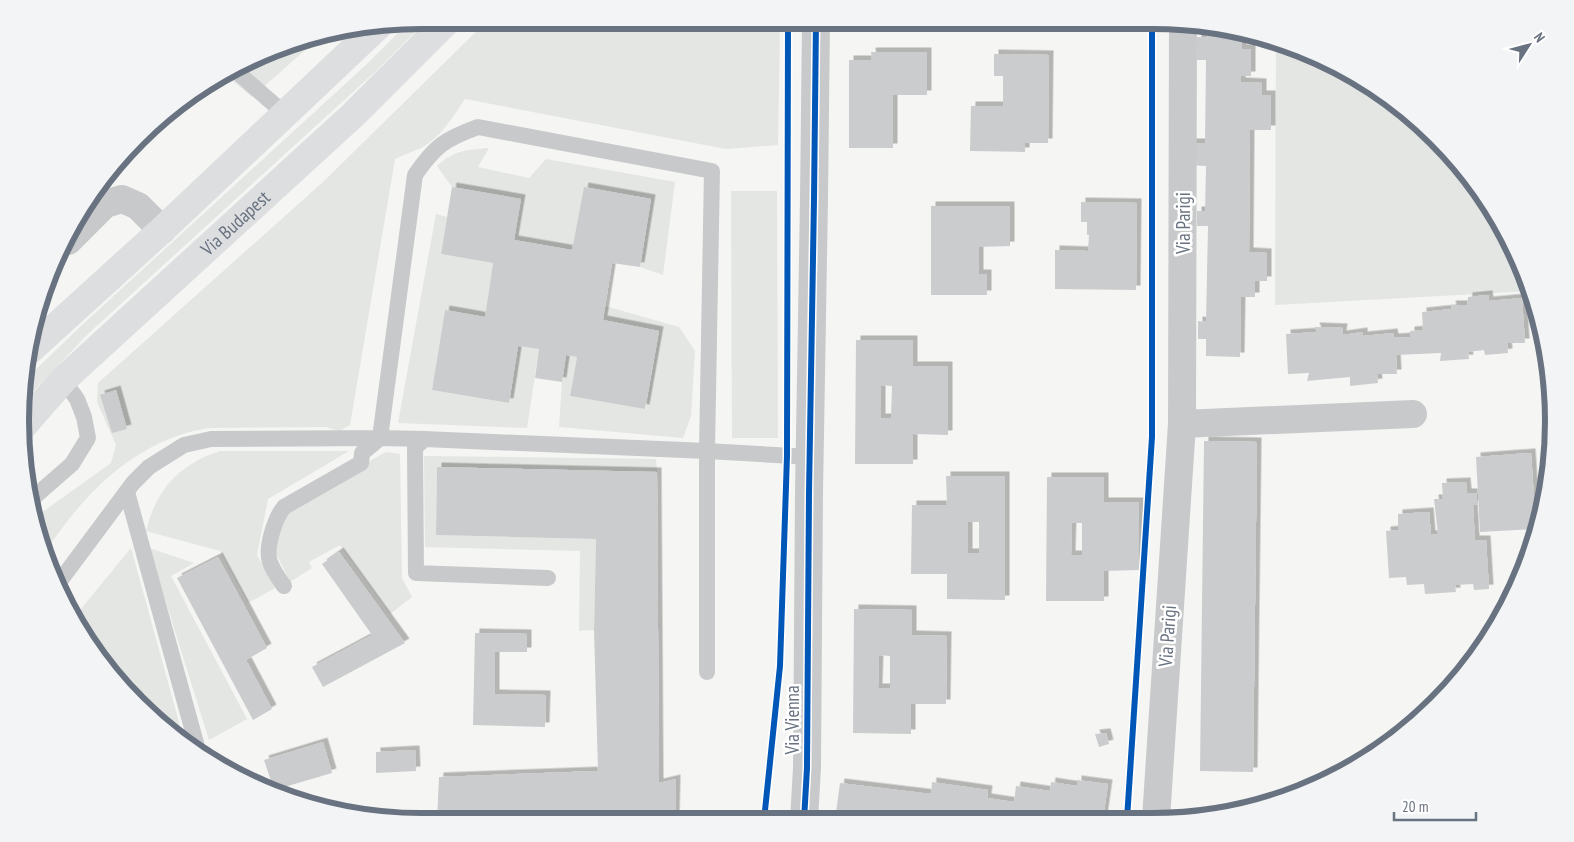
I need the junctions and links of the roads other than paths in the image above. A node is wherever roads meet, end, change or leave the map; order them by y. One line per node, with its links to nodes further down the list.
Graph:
1 (439, 29): 10 (main road, Via Budapest)
2 (816, 29): 17 (street, Via Vienna)
3 (1183, 30): 13 (street, Via Parigi)
4 (371, 32): 6 (main road)
5 (239, 74): 6 (lane)
6 (285, 114): 7 (main road)
7 (162, 230): 8 (street); 9 (main road)
8 (78, 231)
9 (36, 345)
10 (63, 380): 12 (main road, Via Budapest); 19 (lane)
11 (1413, 414): 13 (street)
12 (29, 419)
13 (1182, 424): 26 (street, Via Parigi)
14 (380, 438): 15 (lane); 16 (lane); 18 (lane); 22 (lane)
15 (424, 439): 16 (lane); 21 (lane)
16 (707, 451): 17 (lane); 23 (lane)
17 (810, 457): 25 (street, Via Vienna)
18 (127, 492): 20 (lane); 24 (lane)
19 (36, 496)
20 (62, 578)
21 (548, 578)
22 (284, 586)
23 (707, 672)
24 (196, 742)
25 (804, 813)
26 (1156, 813)

